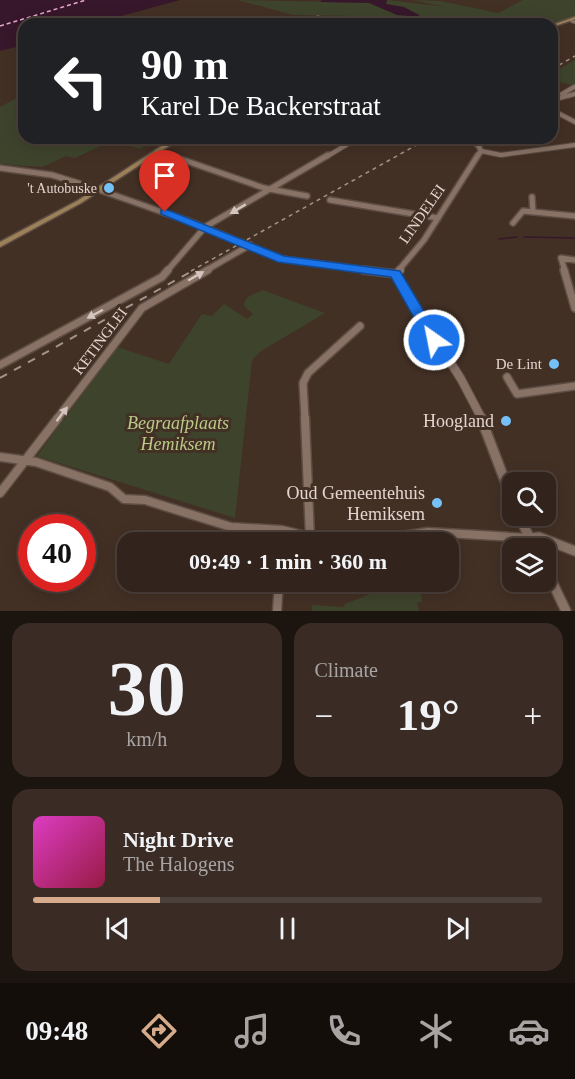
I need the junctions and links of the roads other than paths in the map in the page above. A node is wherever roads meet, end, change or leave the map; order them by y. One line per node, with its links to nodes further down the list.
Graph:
1 (574, 20): 2 (main road)
2 (558, 25)
3 (573, 87): 5 (street)
4 (575, 94): 6 (street)
5 (558, 96)
6 (558, 98)
7 (558, 113): 8 (street)
8 (575, 122)
9 (171, 144): 14 (main road)
10 (348, 144): 17 (street)
11 (476, 144): 13 (street)
12 (575, 145): 13 (street)
13 (481, 151): 23 (street, LINDELEI)
14 (157, 152): 16 (main road); 17 (street)
15 (0, 168): 16 (street)
16 (99, 189): 25 (street); 26 (main road)
17 (271, 189): 18 (street); 25 (street, one-way to 25)
18 (307, 196)
19 (532, 197): 21 (street)
20 (330, 200): 23 (street)
21 (533, 212): 22 (street); 24 (street)
22 (575, 216)
23 (438, 218): 29 (street, LINDELEI)
24 (513, 223)
25 (205, 227): 27 (street); 33 (street, one-way to 33)
26 (0, 245)
27 (250, 245): 29 (street); 37 (street, KETINGLEI, one-way to 27)
28 (575, 260): 30 (street)
29 (396, 274): 38 (street)
30 (572, 284): 31 (street)
31 (575, 308)
32 (360, 327): 43 (street)
33 (0, 365)
34 (507, 377): 35 (street)
35 (575, 386)
36 (0, 457): 37 (street)
37 (26, 460): 39 (street, KETINGLEI); 41 (street)
38 (502, 475)
39 (0, 493)
40 (524, 526): 45 (street)
41 (282, 530): 42 (street)
42 (290, 532)
43 (309, 532)
44 (459, 534): 45 (street)
45 (530, 538)
46 (556, 543): 47 (street)
47 (575, 551)
48 (556, 590): 51 (street)
49 (278, 592): 50 (street)
50 (277, 611)
51 (566, 611)

